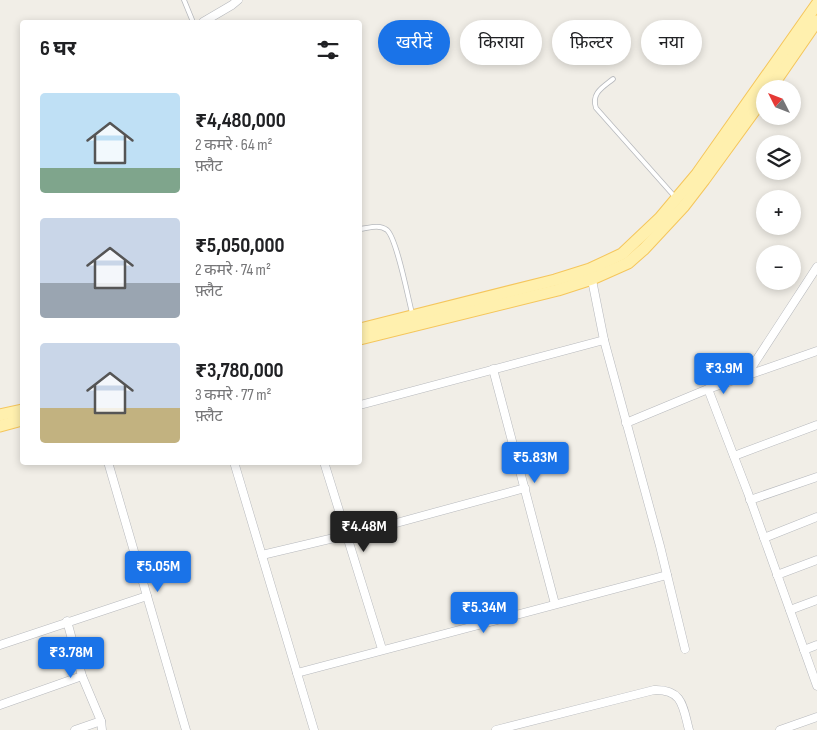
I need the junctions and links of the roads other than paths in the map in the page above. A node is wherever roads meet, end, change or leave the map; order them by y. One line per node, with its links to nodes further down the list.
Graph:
1 (184, 0): 4 (lane)
2 (238, 0): 5 (street)
3 (817, 4): 10 (main road)
4 (192, 20)
5 (206, 20)
6 (817, 21): 8 (main road)
7 (613, 79): 10 (lane)
8 (776, 80)
9 (756, 108): 13 (main road)
10 (677, 199): 13 (main road)
11 (362, 229): 14 (lane)
12 (817, 267): 20 (street)
13 (591, 274): 14 (main road); 17 (street)
14 (414, 321): 15 (main road); 16 (main road)
15 (362, 329)
16 (362, 338)
17 (604, 340): 19 (street); 26 (street)
18 (817, 351): 20 (street)
19 (493, 369): 22 (street); 34 (street)
20 (746, 376): 21 (street)
21 (708, 389): 26 (street); 29 (street)
22 (362, 404)
23 (20, 410): 24 (main road)
24 (0, 415)
25 (20, 421): 28 (main road)
26 (626, 423): 41 (street)
27 (817, 425): 29 (street)
28 (0, 426)
29 (734, 456): 35 (street)
30 (109, 465): 43 (street)
31 (235, 465): 39 (street)
32 (325, 465): 37 (street)
33 (817, 476): 35 (street)
34 (525, 488): 37 (street); 45 (street)
35 (750, 500): 38 (street)
36 (817, 517): 38 (street)
37 (346, 535): 39 (street); 50 (street)
38 (764, 538): 42 (street)
39 (262, 555): 53 (street)
40 (817, 560): 42 (street)
41 (667, 575): 45 (street); 51 (street)
42 (777, 575): 46 (street)
43 (147, 596): 47 (street); 61 (street)
44 (817, 600): 46 (street)
45 (556, 604): 50 (street)
46 (790, 610): 52 (street)
47 (67, 621): 48 (street); 54 (street)
48 (0, 645)
49 (817, 645): 52 (street)
50 (382, 649): 53 (street)
51 (685, 649)
52 (804, 650): 55 (street)
53 (297, 673): 62 (street)
54 (82, 676): 56 (street); 58 (street)
55 (817, 686)
56 (0, 705)
57 (817, 717): 65 (street)
58 (101, 721): 59 (street); 60 (street)
59 (75, 730)
60 (102, 730)
61 (186, 730)
62 (314, 730)
63 (496, 730): 64 (street)
64 (689, 730)
65 (780, 730)

